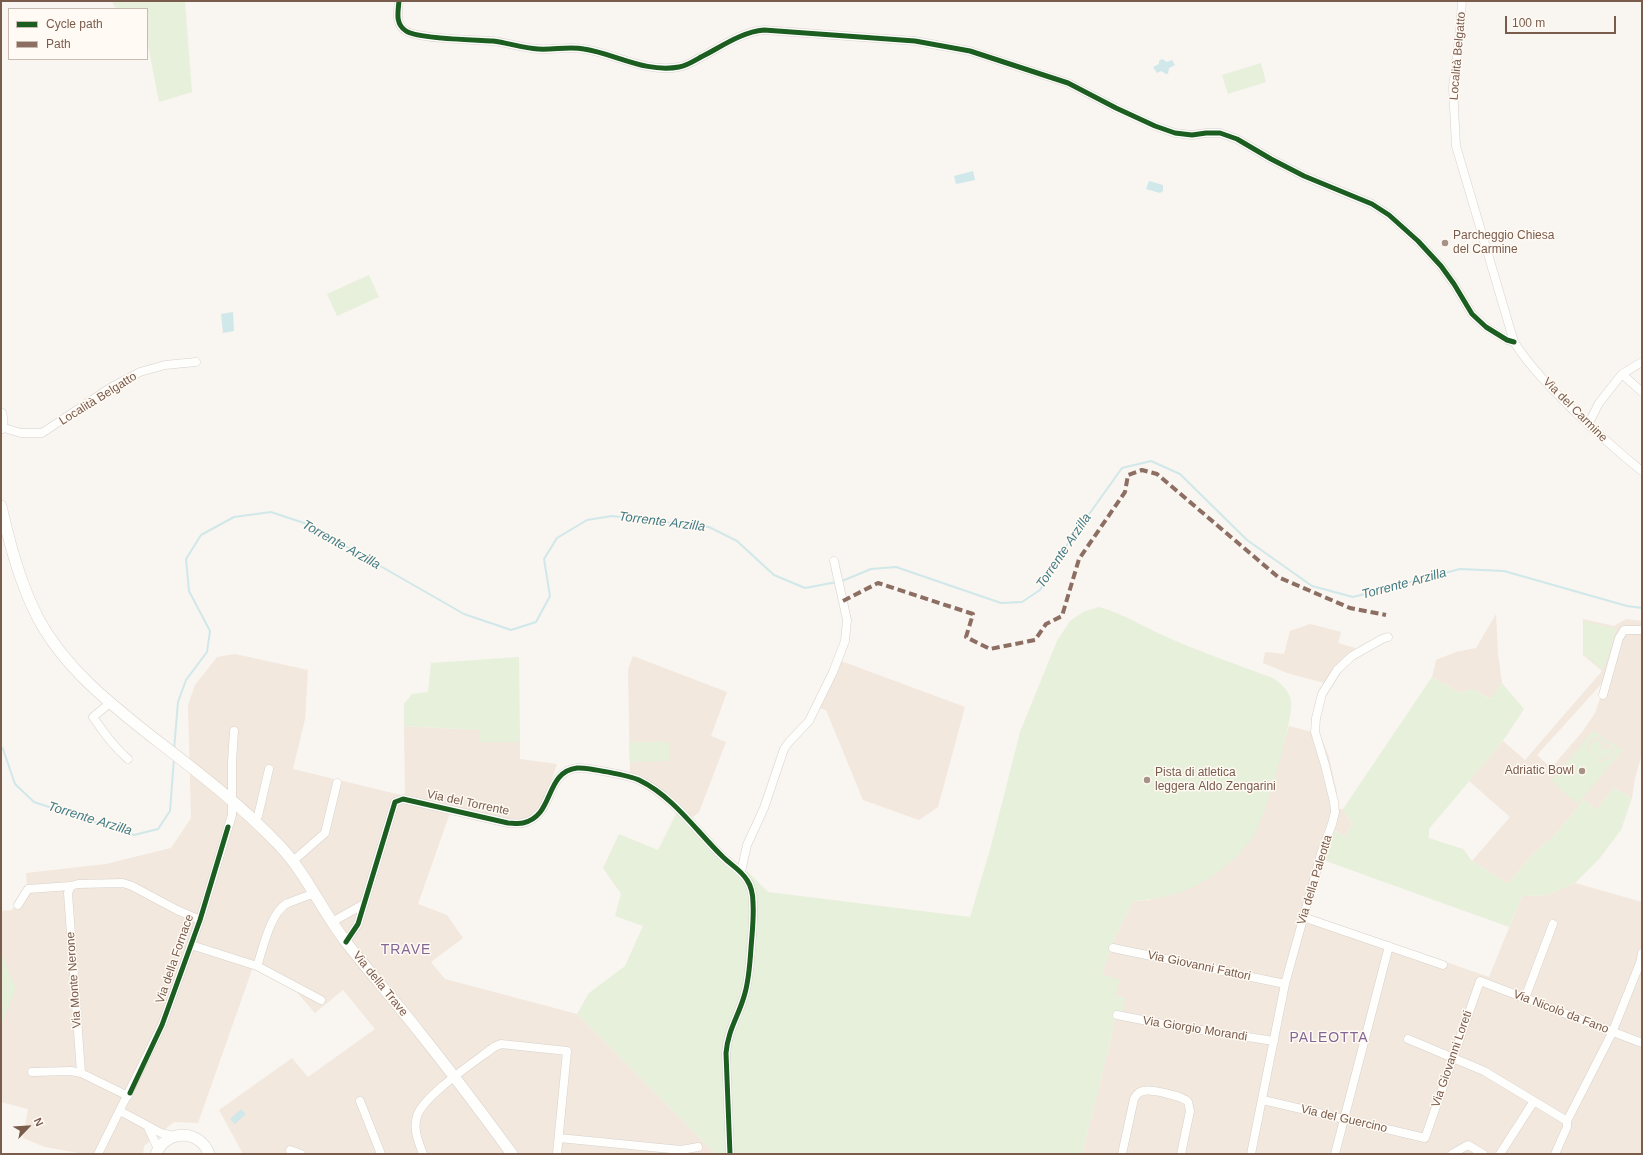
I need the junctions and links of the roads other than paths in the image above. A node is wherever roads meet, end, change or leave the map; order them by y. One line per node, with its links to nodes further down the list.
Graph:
1 (399, 1): 3 (street)
2 (1462, 1): 3 (street, Località Belgatto)
3 (1514, 342): 9 (street, Via del Carmine)
4 (196, 362): 10 (street, Località Belgatto)
5 (1642, 362): 6 (street)
6 (1622, 374): 7 (street); 9 (street)
7 (1642, 392)
8 (1, 414): 10 (main road)
9 (1588, 424): 11 (street, Via del Carmine)
10 (1, 427)
11 (1642, 471)
12 (1, 506): 17 (main road, Via della Trave)
13 (834, 561): 25 (street)
14 (1642, 630): 16 (street)
15 (1388, 637): 30 (street, Via della Paleotta)
16 (1603, 695)
17 (110, 703): 19 (street); 22 (main road, Via della Trave)
18 (234, 731): 22 (street, Via della Fornace)
19 (128, 759)
20 (269, 769): 23 (street)
21 (337, 783): 24 (street)
22 (231, 799): 23 (main road, Via della Trave); 31 (street, Via della Fornace)
23 (254, 820): 24 (main road, Via della Trave)
24 (293, 861): 27 (main road, Via della Trave)
25 (741, 872): 28 (street, Via del Torrente); 75 (street)
26 (71, 886): 29 (street); 31 (street); 52 (street, Via Monte Nerone)
27 (313, 894): 32 (main road, Via della Trave); 40 (street)
28 (364, 904): 32 (street); 34 (street, Via del Torrente)
29 (18, 905)
30 (1303, 918): 36 (street); 42 (street, Via della Paleotta)
31 (200, 920): 35 (street, Via della Fornace)
32 (332, 922): 34 (main road, Via della Trave)
33 (1553, 924): 43 (street)
34 (346, 942): 53 (main road, Via della Trave)
35 (191, 944): 40 (street); 54 (street, Via della Fornace)
36 (1389, 946): 39 (street); 59 (street)
37 (1113, 948): 42 (street, Via Giovanni Fattori)
38 (1642, 953): 46 (street)
39 (1442, 964)
40 (257, 966): 44 (street)
41 (1480, 981): 43 (street, Via Nicolò da Fano); 50 (street, Via Giovanni Loreti)
42 (1285, 984): 48 (street, Via della Paleotta)
43 (1525, 998): 46 (street, Via Nicolò da Fano)
44 (321, 1000)
45 (1117, 1015): 48 (street, Via Giorgio Morandi)
46 (1612, 1033): 49 (street, Via Nicolò da Fano); 60 (street)
47 (1408, 1039): 50 (street)
48 (1274, 1041): 55 (street, Via della Paleotta)
49 (1642, 1043)
50 (1452, 1058): 57 (street); 64 (street, Via Giovanni Loreti)
51 (32, 1072): 52 (street)
52 (81, 1073): 54 (street)
53 (455, 1077): 63 (street); 72 (street); 73 (main road, Via della Trave)
54 (129, 1094): 58 (street, Via della Fornace)
55 (1263, 1100): 59 (street, Via del Guercino); 78 (street, Via della Paleotta)
56 (360, 1101): 71 (street)
57 (1534, 1101): 60 (street); 82 (street)
58 (120, 1111): 61 (street); 68 (street, Via della Fornace)
59 (1343, 1119): 64 (street, Via del Guercino); 79 (street)
60 (1567, 1120): 83 (street)
61 (148, 1126): 62 (street); 67 (street)
62 (174, 1136): 67 (main road); 69 (main road)
63 (559, 1138): 65 (street); 74 (street)
64 (1425, 1138)
65 (698, 1147)
66 (290, 1150): 70 (street)
67 (157, 1151)
68 (98, 1154)
69 (209, 1154)
70 (301, 1154)
71 (381, 1154)
72 (423, 1154)
73 (512, 1154)
74 (557, 1154)
75 (730, 1154)
76 (1122, 1154): 77 (street)
77 (1181, 1154)
78 (1251, 1154)
79 (1335, 1154)
80 (1452, 1154): 81 (street)
81 (1483, 1154)
82 (1500, 1154)
83 (1555, 1154)

